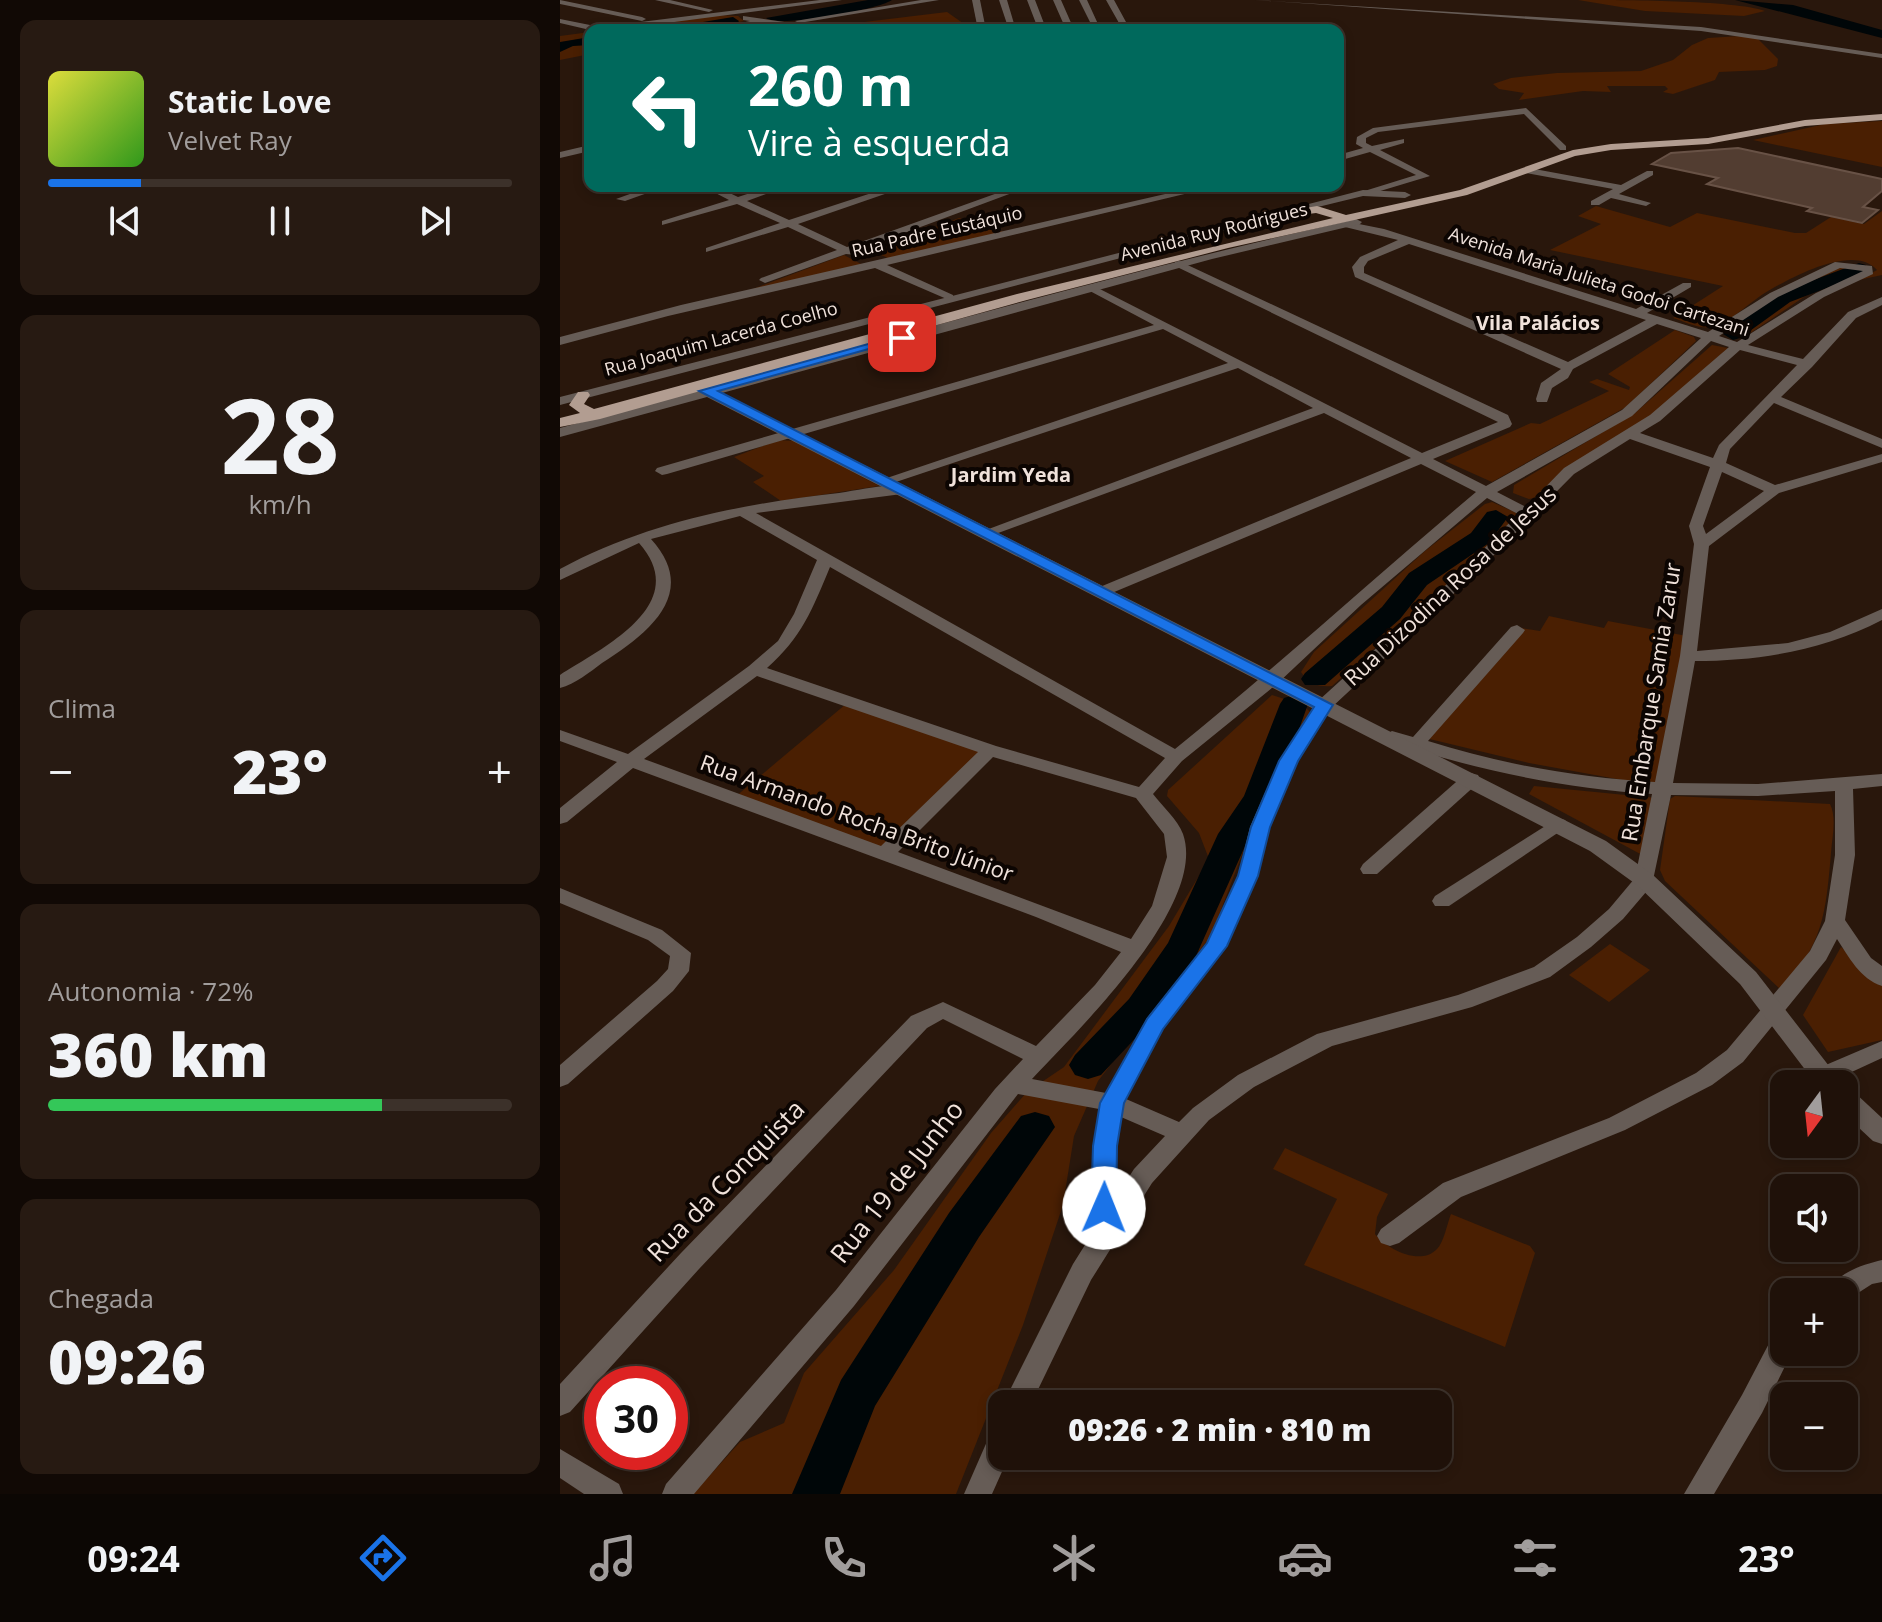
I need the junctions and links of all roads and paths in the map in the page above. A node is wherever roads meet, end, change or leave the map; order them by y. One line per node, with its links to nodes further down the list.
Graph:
1 (659, 0): 16 (street)
2 (780, 0): 14 (street)
3 (838, 0): 14 (street)
4 (935, 0): 22 (street)
5 (976, 0): 24 (street)
6 (1003, 0): 25 (street)
7 (1031, 0): 26 (street)
8 (1057, 0): 27 (street)
9 (1083, 0): 28 (street)
10 (1110, 0): 29 (street)
11 (1259, 0): 32 (street)
12 (1292, 0): 32 (street)
13 (560, 2): 19 (street)
14 (804, 4): 16 (street)
15 (927, 13): 23 (street)
16 (726, 14): 18 (street); 19 (street)
17 (560, 21): 31 (street)
18 (762, 21): 21 (street); 22 (street)
19 (653, 22): 20 (street)
20 (638, 24)
21 (749, 24)
22 (786, 24)
23 (836, 24)
24 (981, 24)
25 (1010, 24)
26 (1040, 24)
27 (1068, 24)
28 (1095, 24)
29 (1123, 24): 30 (street)
30 (1144, 24)
31 (584, 27)
32 (1702, 27): 35 (street)
33 (584, 31): 34 (street)
34 (560, 34)
35 (1882, 54)
36 (1882, 111): 39 (main road, Avenida Ruy Rodrigues)
37 (1882, 117): 44 (main road, Avenida Ruy Rodrigues)
38 (1401, 141): 41 (street)
39 (1563, 148): 41 (street); 54 (main road, Avenida Ruy Rodrigues)
40 (584, 149): 42 (street)
41 (1370, 150): 43 (street); 53 (street)
42 (560, 155)
43 (1344, 156)
44 (1529, 171): 46 (street); 62 (main road, Avenida Ruy Rodrigues)
45 (1650, 173): 46 (street)
46 (1622, 188): 55 (street)
47 (643, 192): 56 (street)
48 (720, 192): 57 (street)
49 (763, 192): 57 (street)
50 (885, 192): 64 (street)
51 (1009, 192): 67 (street)
52 (1187, 192): 68 (street, Rua Padre Eustáquio)
53 (1363, 193): 54 (street, Rua Joaquim Lacerda Coelho); 61 (street, Rua Joaquim Lacerda Coelho)
54 (1405, 195): 60 (main road, Avenida Ruy Rodrigues)
55 (1610, 195): 58 (street); 59 (street)
56 (621, 199)
57 (738, 200): 63 (street); 64 (street)
58 (1595, 203)
59 (1646, 203)
60 (1325, 211): 61 (main road); 62 (main road); 88 (main road, Avenida Ruy Rodrigues)
61 (1252, 220): 72 (street, Rua Joaquim Lacerda Coelho)
62 (1350, 222): 65 (street, Avenida Maria Julieta Godoi Cartezani); 69 (street); 88 (main road, Avenida Ruy Rodrigues)
63 (666, 223)
64 (791, 223): 66 (street); 67 (street)
65 (1408, 240): 75 (street, Avenida Maria Julieta Godoi Cartezani); 83 (street)
66 (710, 250)
67 (847, 251): 68 (street); 74 (street)
68 (875, 264): 72 (street); 74 (street, Rua Padre Eustáquio)
69 (1179, 264): 71 (street); 98 (street)
70 (1687, 285): 75 (street)
71 (1092, 288): 77 (street); 84 (street)
72 (949, 297): 88 (street, Rua Joaquim Lacerda Coelho)
73 (1882, 300): 82 (street, Rua Embarque Samia Zarur)
74 (669, 313): 79 (street)
75 (1638, 313): 76 (street, Avenida Maria Julieta Godoi Cartezani)
76 (1657, 319): 78 (street, Avenida Maria Julieta Godoi Cartezani); 83 (street)
77 (1165, 325): 81 (street); 94 (street)
78 (1710, 336): 80 (street, Avenida Maria Julieta Godoi Cartezani); 80 (street, Rua Dizodina Rosa de Jesus); 104 (street)
79 (560, 341)
80 (1738, 346): 82 (street, Avenida Maria Julieta Godoi Cartezani); 95 (street, Rua Dizodina Rosa de Jesus)
81 (1239, 364): 89 (street); 101 (street)
82 (1808, 364): 86 (street, Rua Embarque Samia Zarur)
83 (1568, 367): 85 (street)
84 (706, 391): 91 (street); 94 (street)
85 (1542, 399)
86 (1775, 399): 96 (street); 99 (street, Rua Embarque Samia Zarur)
87 (560, 401): 88 (street, Rua Joaquim Lacerda Coelho)
88 (583, 405): 90 (main road, Avenida Ruy Rodrigues); 91 (main road); 92 (main road, Avenida Ruy Rodrigues)
89 (1325, 408): 98 (street); 107 (street)
90 (560, 409)
91 (623, 414): 93 (street)
92 (560, 423)
93 (560, 433)
94 (789, 433): 100 (street); 101 (street)
95 (1629, 434): 99 (street); 106 (street, Rua Dizodina Rosa de Jesus)
96 (1882, 444)
97 (1882, 458): 103 (street)
98 (1424, 459): 104 (street); 112 (street)
99 (1716, 464): 103 (street); 109 (street, Rua Embarque Samia Zarur)
100 (662, 471)
101 (885, 481): 102 (street)
102 (902, 490): 105 (street); 107 (street)
103 (1774, 490): 109 (street)
104 (1484, 493): 106 (street); 117 (street)
105 (744, 512): 108 (street); 110 (street)
106 (1527, 513): 119 (street, Rua Dizodina Rosa de Jesus)
107 (985, 533): 112 (street)
108 (642, 538): 111 (street); 118 (street)
109 (1701, 546): 115 (street, Rua Embarque Samia Zarur)
110 (826, 557): 116 (street); 123 (street)
111 (560, 575)
112 (1101, 592): 117 (street)
113 (1882, 614): 115 (street)
114 (1517, 630): 121 (street)
115 (1688, 656): 128 (street, Rua Embarque Samia Zarur)
116 (755, 670): 122 (street); 124 (street)
117 (1272, 679): 119 (street); 123 (street)
118 (560, 683)
119 (1324, 705): 121 (street); 147 (street, Rua Dizodina Rosa de Jesus)
120 (560, 735): 124 (street, Rua Armando Rocha Brito Júnior)
121 (1413, 747): 125 (street); 128 (street)
122 (990, 750): 129 (street); 132 (street)
123 (1176, 757): 129 (street)
124 (630, 761): 130 (street); 132 (street, Rua Armando Rocha Brito Júnior)
125 (1471, 779): 131 (street); 133 (street)
126 (1882, 780): 127 (street)
127 (1844, 785): 128 (street); 137 (street)
128 (1664, 790): 134 (street, Rua Embarque Samia Zarur)
129 (1143, 794): 138 (street, Rua 19 de Junho)
130 (560, 818)
131 (1558, 824): 134 (street); 136 (street)
132 (883, 855): 138 (street, Rua Armando Rocha Brito Júnior)
133 (1370, 869)
134 (1645, 880): 140 (street); 149 (street)
135 (560, 895): 145 (street)
136 (1442, 901)
137 (1835, 921): 139 (street); 140 (street)
138 (1135, 949): 142 (street, Rua 19 de Junho)
139 (1882, 978)
140 (1774, 1011): 143 (street); 151 (street)
141 (1882, 1049): 144 (street)
142 (1038, 1057): 146 (street, Rua 19 de Junho); 157 (street, Rua da Conquista)
143 (1818, 1070)
144 (1844, 1070)
145 (560, 1078)
146 (1013, 1084): 147 (street); 161 (street, Rua 19 de Junho)
147 (1112, 1103): 149 (street); 152 (street, Rua Dizodina Rosa de Jesus)
148 (1858, 1111): 150 (street)
149 (1183, 1134): 152 (street)
150 (1882, 1134)
151 (1390, 1236)
152 (1103, 1238): 156 (street)
153 (1882, 1271): 154 (street)
154 (1858, 1280)
155 (1770, 1363): 163 (street)
156 (1024, 1390)
157 (560, 1403)
158 (560, 1462): 160 (street)
159 (988, 1470): 162 (street)
160 (609, 1494)
161 (676, 1494)
162 (978, 1494)
163 (1698, 1494)

